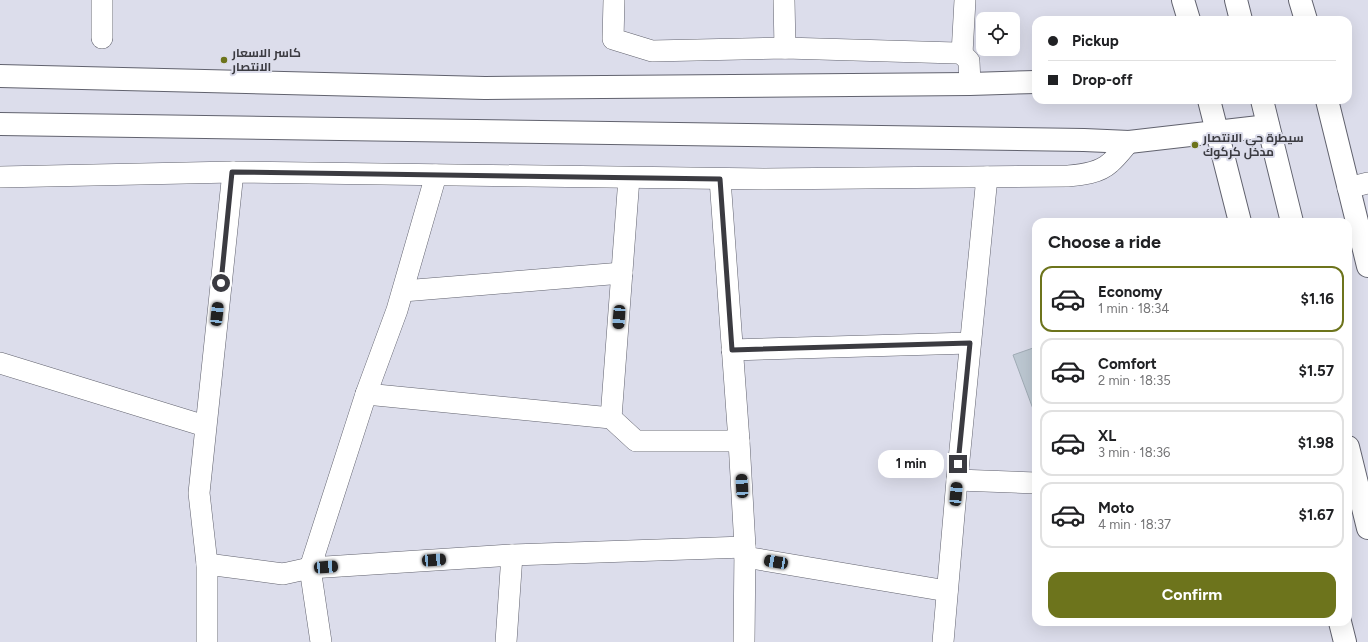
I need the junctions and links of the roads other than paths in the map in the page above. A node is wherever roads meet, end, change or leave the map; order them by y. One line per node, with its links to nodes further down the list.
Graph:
1 (102, 0): 9 (street)
2 (614, 0): 10 (street)
3 (784, 0): 10 (street)
4 (965, 0): 11 (street)
5 (1183, 0): 7 (main road)
6 (1236, 0): 8 (main road)
7 (1188, 16)
8 (1240, 16)
9 (102, 38)
10 (785, 48): 11 (street)
11 (962, 54): 14 (street)
12 (0, 76): 14 (main road)
13 (1032, 82): 14 (main road)
14 (970, 84)
15 (1210, 104): 20 (main road)
16 (1263, 104): 19 (main road)
17 (1328, 104): 28 (main road)
18 (0, 124): 21 (main road)
19 (1268, 126): 20 (main road); 30 (main road)
20 (1218, 133): 21 (main road); 29 (main road)
21 (1129, 142): 25 (street)
22 (232, 172): 23 (street); 24 (street); 39 (street)
23 (436, 175): 26 (street); 33 (street)
24 (0, 177)
25 (987, 177): 27 (street); 34 (street)
26 (629, 178): 27 (street); 32 (street)
27 (720, 179): 35 (street)
28 (1358, 185): 31 (main road)
29 (1239, 218)
30 (1291, 218)
31 (1368, 266)
32 (622, 273): 33 (street); 38 (street)
33 (403, 291): 37 (street)
34 (970, 343): 35 (street); 42 (street)
35 (732, 350): 40 (street)
36 (0, 363): 39 (street)
37 (366, 394): 38 (street); 48 (street)
38 (611, 418): 40 (street)
39 (205, 426): 47 (street)
40 (739, 441): 45 (street)
41 (1352, 463): 44 (main road)
42 (957, 480): 43 (street); 49 (street)
43 (1032, 483)
44 (1368, 528)
45 (745, 552): 46 (street); 49 (street); 54 (street)
46 (512, 555): 48 (street); 53 (street)
47 (207, 564): 48 (street); 51 (street)
48 (310, 568): 52 (street)
49 (947, 591): 55 (street)
50 (1341, 626): 56 (main road)
51 (207, 642)
52 (320, 642)
53 (506, 642)
54 (744, 642)
55 (943, 642)
56 (1345, 642)

